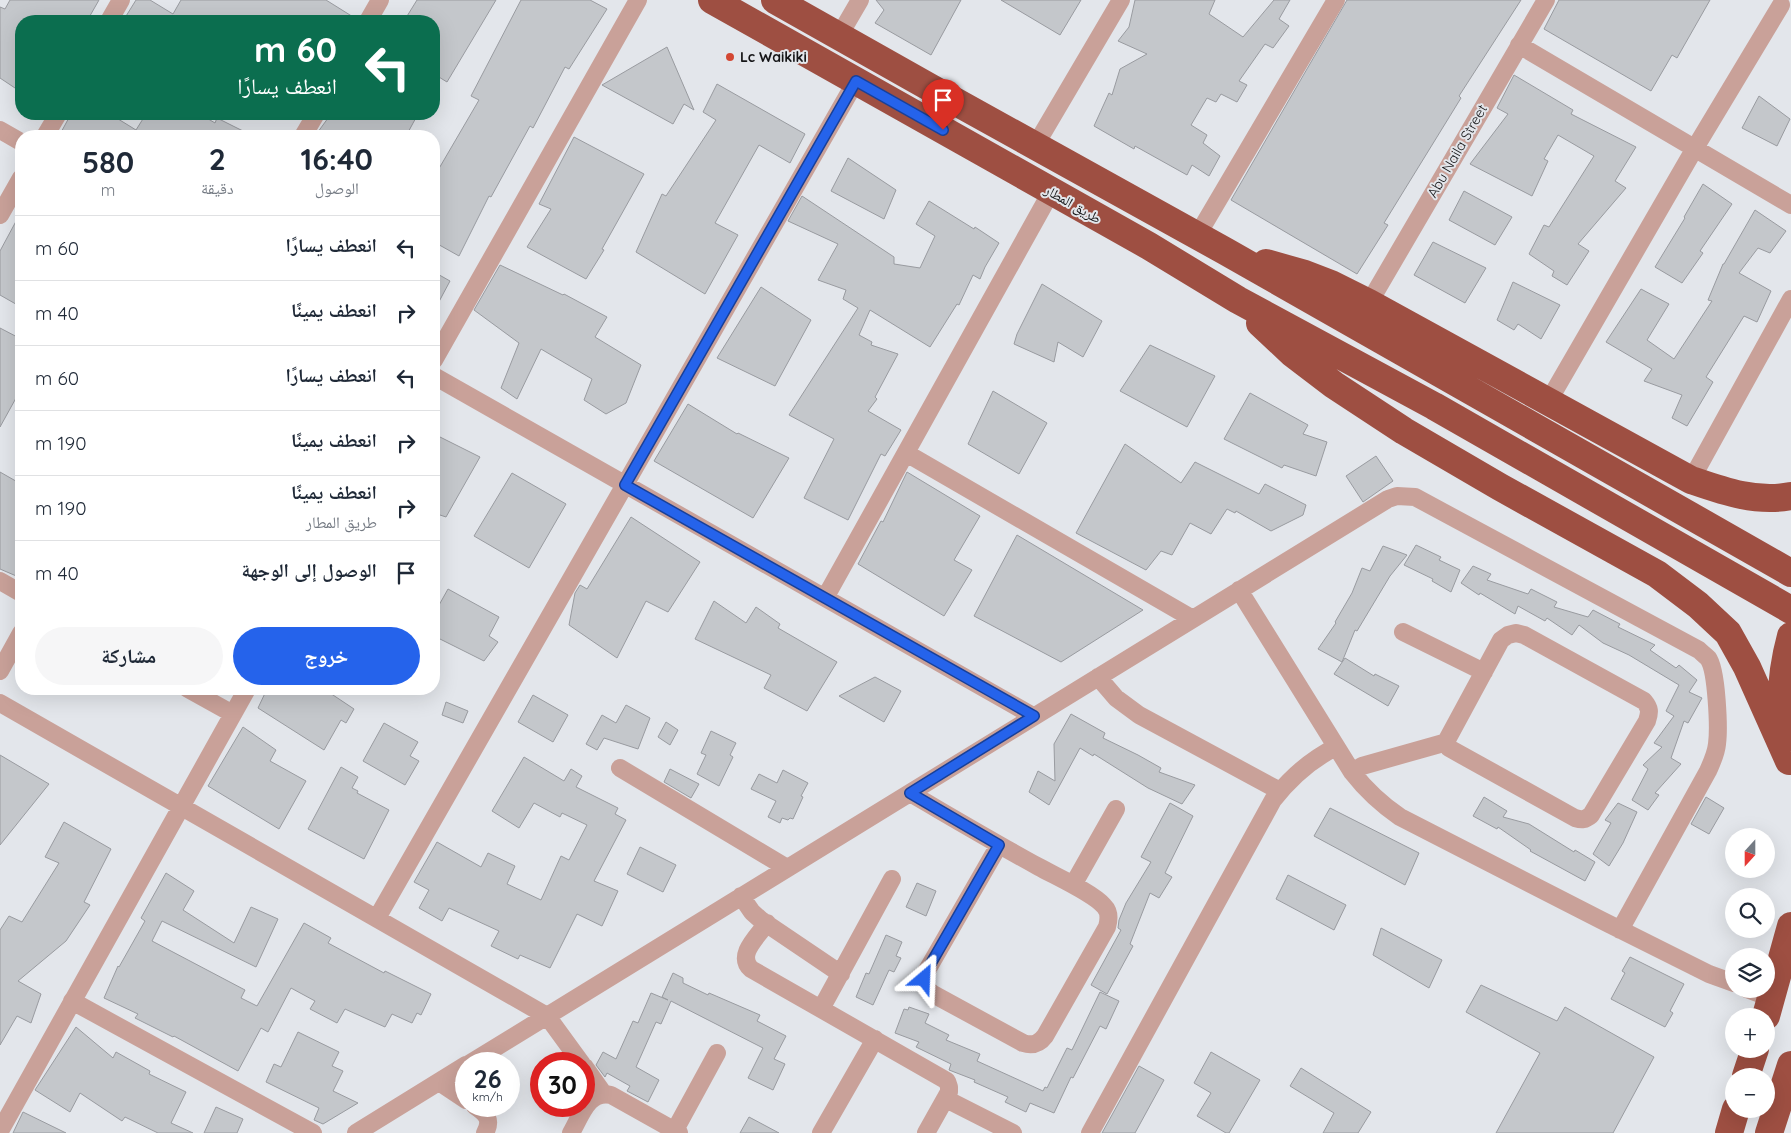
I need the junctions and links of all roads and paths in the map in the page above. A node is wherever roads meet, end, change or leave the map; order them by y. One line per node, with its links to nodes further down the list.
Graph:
1 (121, 0): 11 (street)
2 (380, 0): 12 (street)
3 (638, 0): 29 (street)
4 (712, 0): 15 (highway, طريق المطار)
5 (775, 0): 13 (highway)
6 (860, 0): 13 (street)
7 (1121, 0): 18 (street)
8 (1336, 0): 24 (street)
9 (1546, 0): 14 (street, Abu Naila Street)
10 (1782, 5): 19 (street)
11 (112, 15)
12 (371, 15)
13 (839, 36): 18 (highway)
14 (1519, 46): 19 (street); 28 (street, Abu Naila Street)
15 (856, 81): 21 (highway, طريق المطار); 34 (street)
16 (0, 130): 17 (street)
17 (15, 139)
18 (1035, 146): 24 (highway)
19 (1695, 148): 22 (street); 31 (street)
20 (15, 188): 23 (street)
21 (1051, 192): 27 (highway, طريق المطار); 32 (street)
22 (1791, 205)
23 (0, 214)
24 (1197, 236): 25 (highway)
25 (1225, 251): 28 (highway); 36 (highway)
26 (1791, 299): 33 (street)
27 (1238, 300): 41 (highway, طريق المطار); 56 (highway)
28 (1369, 303): 31 (highway)
29 (440, 349)
30 (440, 379): 34 (street)
31 (1548, 402): 33 (highway)
32 (906, 453): 40 (street); 42 (street)
33 (1691, 480): 35 (highway)
34 (625, 485): 40 (street); 68 (street)
35 (1791, 496)
36 (1791, 573)
37 (0, 581): 38 (street)
38 (15, 590)
39 (1239, 590): 42 (street); 55 (street); 71 (street)
40 (825, 598): 53 (street)
41 (1791, 610)
42 (1193, 619): 48 (street)
43 (1403, 632): 47 (street)
44 (1791, 636): 56 (highway)
45 (15, 644): 46 (street)
46 (0, 671)
47 (1484, 672): 54 (street); 54 (street)
48 (1098, 677): 53 (street); 59 (street)
49 (199, 695): 52 (street)
50 (244, 695): 52 (street)
51 (0, 703): 61 (street)
52 (233, 714): 61 (street)
53 (1034, 716): 60 (street)
54 (1447, 742): 58 (street)
55 (1336, 747): 58 (street); 59 (street)
56 (1790, 765)
57 (620, 768): 64 (street)
58 (1352, 772): 71 (street)
59 (1280, 791): 100 (street)
60 (910, 793): 63 (street); 64 (street)
61 (181, 805): 68 (street); 74 (street)
62 (1116, 808): 66 (street)
63 (999, 845): 66 (street); 66 (street)
64 (787, 868): 67 (street)
65 (892, 879): 72 (street)
66 (1073, 885)
67 (741, 896): 69 (street); 77 (street)
68 (378, 918): 77 (street)
69 (767, 923): 72 (street); 76 (street)
70 (1791, 926): 75 (highway)
71 (1620, 930): 73 (street)
72 (841, 974): 76 (street)
73 (1725, 980)
74 (72, 1001): 91 (street); 93 (street)
75 (1762, 1001)
76 (821, 1009): 78 (street)
77 (547, 1016): 79 (street); 80 (street)
78 (875, 1039): 88 (street); 97 (street)
79 (489, 1052)
80 (573, 1052)
81 (717, 1054): 92 (street)
82 (1791, 1065): 102 (highway)
83 (455, 1073): 84 (street)
84 (439, 1082): 86 (street); 94 (street)
85 (595, 1082): 87 (street)
86 (455, 1093)
87 (603, 1093): 92 (street); 96 (street)
88 (946, 1099): 98 (street); 99 (street)
89 (488, 1117): 95 (street)
90 (1733, 1118): 101 (highway)
91 (0, 1131)
92 (677, 1132)
93 (313, 1133)
94 (356, 1133)
95 (484, 1133)
96 (572, 1133)
97 (821, 1133)
98 (926, 1133)
99 (1013, 1133)
100 (1090, 1133)
101 (1729, 1133)
102 (1769, 1133)

